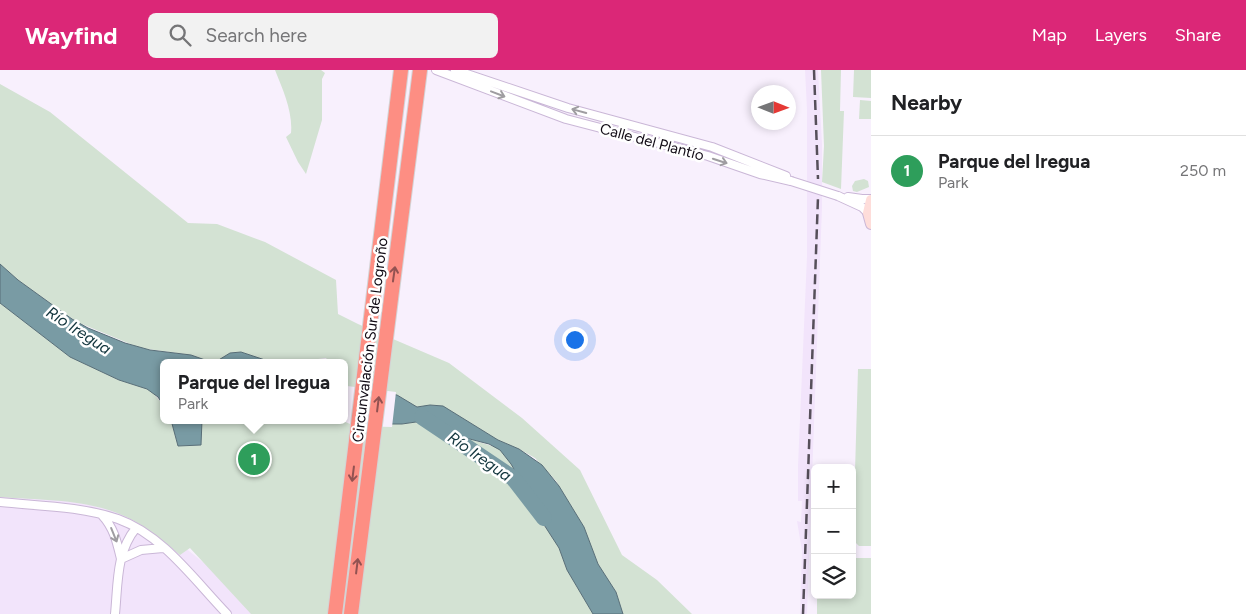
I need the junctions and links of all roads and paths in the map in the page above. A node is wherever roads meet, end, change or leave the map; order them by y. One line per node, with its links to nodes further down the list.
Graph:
1 (395, 70): 7 (highway)
2 (401, 70): 7 (highway)
3 (420, 70): 8 (highway, Circunvalación Sur de Logroño)
4 (426, 70): 8 (highway)
5 (436, 70): 9 (street, Calle del Plantío, one-way to 9)
6 (455, 70): 9 (street, Calle del Plantío, one-way to 6)
7 (390, 140): 21 (highway, Circunvalación Sur de Logroño, one-way to 21)
8 (412, 147): 22 (highway, Circunvalación Sur de Logroño, one-way to 8)
9 (792, 180): 10 (street, Calle del Plantío, bridge)
10 (838, 195): 11 (street, Calle del Plantío); 12 (street, Calle del Plantío)
11 (871, 200): 12 (main road)
12 (868, 213): 13 (main road)
13 (871, 224)
14 (0, 502): 15 (street)
15 (100, 514): 16 (street); 18 (street, one-way to 18)
16 (136, 528): 17 (street); 18 (street)
17 (163, 548): 18 (street); 20 (street)
18 (121, 559): 19 (street)
19 (115, 614)
20 (227, 614)
21 (335, 614)
22 (351, 614)

